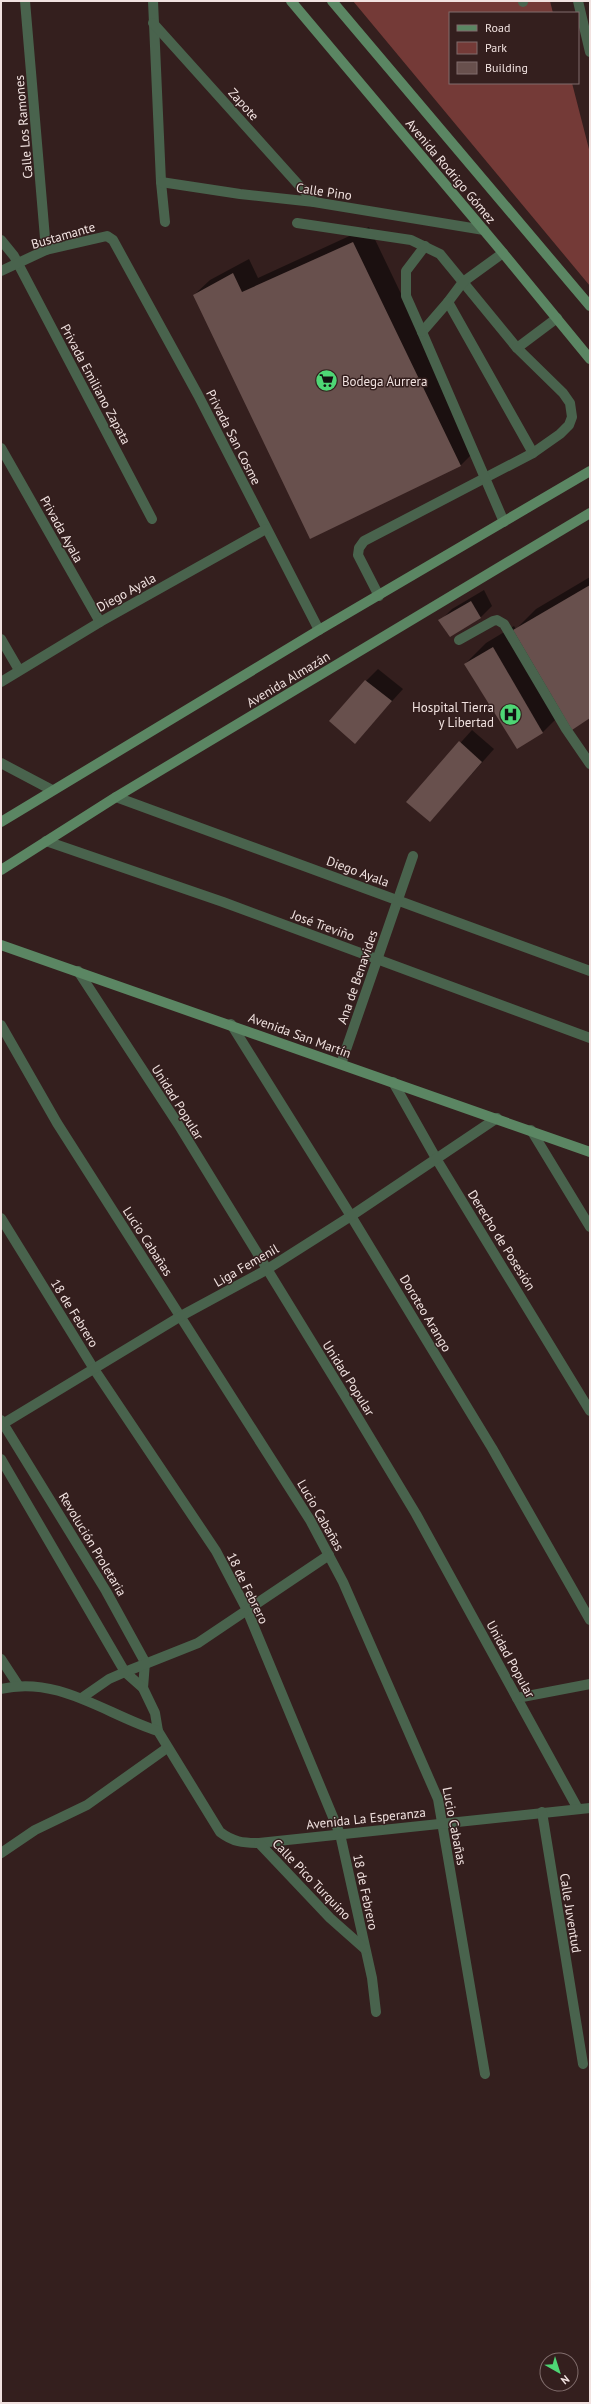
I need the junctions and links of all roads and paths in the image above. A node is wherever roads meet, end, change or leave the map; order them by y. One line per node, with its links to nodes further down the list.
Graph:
1 (24, 1): 15 (street, Calle Los Ramones)
2 (153, 1): 6 (street)
3 (291, 1): 12 (main road, Avenida Rodrigo Gómez)
4 (332, 1): 22 (main road, Avenida Rodrigo Gómez)
5 (578, 1): 7 (street)
6 (154, 22): 8 (street); 9 (street, Zapote)
7 (590, 52)
8 (161, 182): 9 (street, Calle Pino); 10 (street)
9 (314, 202): 12 (street, Calle Pino)
10 (165, 222)
11 (297, 223): 14 (street)
12 (484, 230): 16 (main road, Avenida Rodrigo Gómez)
13 (1, 240): 18 (street, Privada Emiliano Zapata)
14 (425, 246): 20 (street); 24 (street)
15 (46, 250): 17 (street, Bustamante); 18 (street, Bustamante)
16 (504, 252): 20 (street); 23 (main road, Avenida Rodrigo Gómez)
17 (123, 257): 34 (street, Privada San Cosme)
18 (17, 262): 19 (street, Bustamante); 32 (street, Privada Emiliano Zapata)
19 (1, 271)
20 (463, 282): 21 (street); 25 (street)
21 (448, 302): 24 (street); 28 (street)
22 (590, 306)
23 (557, 318): 25 (street); 26 (main road, Avenida Rodrigo Gómez)
24 (422, 332): 30 (street)
25 (517, 348): 28 (street)
26 (590, 359)
27 (1, 448): 36 (street, Privada Ayala)
28 (533, 453): 30 (street)
29 (590, 471): 33 (main road, Avenida Almazán)
30 (487, 479): 33 (street); 35 (street)
31 (590, 513): 45 (main road, Avenida Almazán)
32 (152, 519)
33 (504, 522): 35 (main road, Avenida Almazán)
34 (266, 529): 36 (street, Diego Ayala); 37 (street, Privada San Cosme)
35 (379, 596): 37 (main road, Avenida Almazán)
36 (100, 622): 40 (street, Diego Ayala)
37 (319, 630): 44 (main road, Avenida Almazán)
38 (1, 639): 40 (street)
39 (459, 640): 43 (street)
40 (19, 670): 41 (street, Diego Ayala)
41 (1, 682)
42 (1, 763): 44 (street)
43 (590, 764)
44 (52, 790): 46 (main road, Avenida Almazán)
45 (116, 797): 47 (main road, Avenida Almazán); 50 (street, Diego Ayala)
46 (1, 822)
47 (46, 841): 49 (main road, Avenida Almazán); 52 (street, José Treviño)
48 (413, 856): 50 (street, Ana de Benavides)
49 (1, 870)
50 (399, 900): 52 (street, Ana de Benavides); 54 (street, Diego Ayala)
51 (1, 945): 53 (main road, Avenida San Martín)
52 (378, 958): 57 (street, José Treviño); 58 (street, Ana de Benavides)
53 (78, 971): 55 (main road, Avenida San Martín); 67 (street, Unidad Popular)
54 (590, 971)
55 (231, 1024): 58 (main road, Avenida San Martín); 64 (street, Doroteo Arango)
56 (1, 1025): 68 (street, Lucio Cabañas)
57 (590, 1038)
58 (341, 1064): 59 (main road, Avenida San Martín)
59 (393, 1082): 60 (main road, Avenida San Martín); 63 (street, Derecho de Posesión)
60 (497, 1118): 61 (main road, Avenida San Martín); 63 (street, Liga Femenil)
61 (531, 1130): 62 (main road, Avenida San Martín); 66 (street)
62 (590, 1152)
63 (437, 1160): 64 (street, Liga Femenil); 70 (street, Derecho de Posesión)
64 (351, 1216): 67 (street, Liga Femenil); 75 (street, Doroteo Arango)
65 (1, 1218): 69 (street, 18 de Febrero)
66 (590, 1227)
67 (266, 1270): 68 (street, Liga Femenil); 84 (street, Unidad Popular)
68 (181, 1316): 69 (street, Liga Femenil); 73 (street, Lucio Cabañas)
69 (94, 1369): 71 (street, Liga Femenil); 74 (street, 18 de Febrero)
70 (590, 1411)
71 (2, 1422): 77 (street, Revolución Proletaria)
72 (1, 1459): 78 (street)
73 (329, 1555): 74 (street); 90 (street, Lucio Cabañas)
74 (246, 1610): 77 (street); 91 (street, 18 de Febrero)
75 (590, 1620)
76 (1, 1659): 80 (street)
77 (145, 1662): 78 (street); 81 (street)
78 (124, 1672): 81 (street); 83 (street)
79 (590, 1684): 84 (street)
80 (18, 1685): 82 (street); 83 (street)
81 (144, 1688): 85 (street)
82 (1, 1689)
83 (83, 1698): 85 (street)
84 (517, 1698): 88 (street, Unidad Popular)
85 (158, 1731): 86 (street)
86 (167, 1748): 92 (street, Avenida La Esperanza); 93 (street)
87 (590, 1808): 88 (street, Avenida La Esperanza)
88 (578, 1809): 89 (street, Avenida La Esperanza)
89 (542, 1812): 90 (street, Avenida La Esperanza); 96 (street, Calle Juventud)
90 (443, 1823): 91 (street, Avenida La Esperanza); 97 (street, Lucio Cabañas)
91 (340, 1834): 92 (street, Avenida La Esperanza); 94 (street, 18 de Febrero)
92 (259, 1843): 94 (street, Calle Pico Turquino)
93 (1, 1853)
94 (364, 1949): 95 (street, 18 de Febrero)
95 (376, 2012)
96 (583, 2064)
97 (485, 2074)

